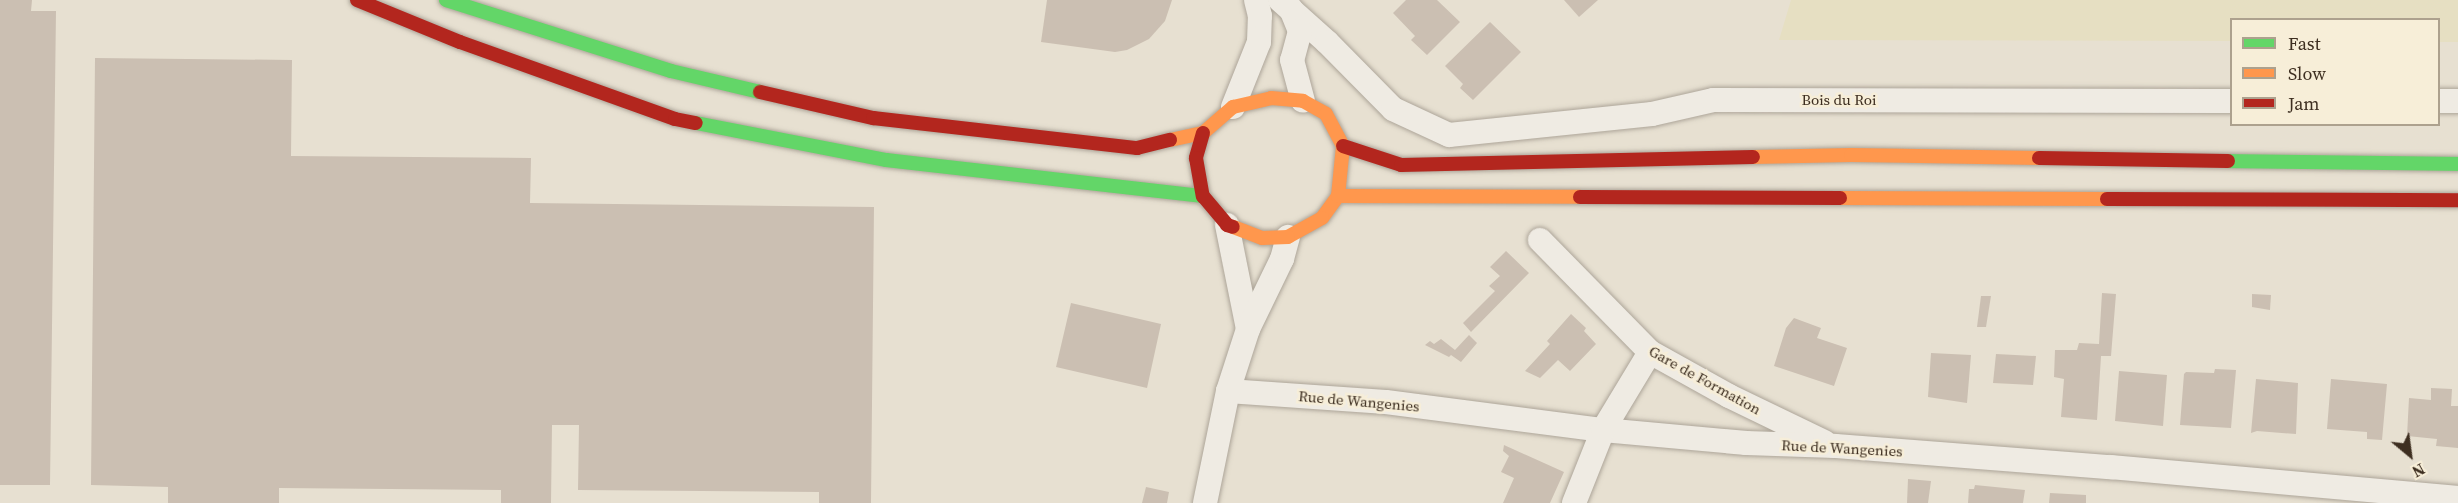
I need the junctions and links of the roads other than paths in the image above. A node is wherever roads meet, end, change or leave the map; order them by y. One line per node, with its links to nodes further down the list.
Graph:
1 (357, 0): 13 (highway)
2 (446, 0): 10 (highway)
3 (1256, 0): 9 (street)
4 (1286, 2): 5 (street); 6 (street, Bois du Roi)
5 (1303, 101): 9 (highway); 11 (highway)
6 (2230, 101)
7 (2440, 101): 8 (street)
8 (2458, 101)
9 (1233, 107): 10 (highway)
10 (1203, 133): 13 (highway)
11 (1343, 146): 12 (highway); 14 (highway)
12 (2458, 164)
13 (1203, 196): 16 (highway)
14 (1338, 196): 15 (highway); 17 (highway)
15 (2458, 200)
16 (1227, 225): 17 (highway); 19 (street)
17 (1288, 237): 19 (street)
18 (1540, 240): 20 (street, Gare de Formation)
19 (1248, 329): 21 (street)
20 (1650, 352): 22 (street); 23 (street, Gare de Formation)
21 (1228, 391): 22 (street, Rue de Wangenies); 25 (street)
22 (1603, 430): 23 (street, Rue de Wangenies); 26 (street)
23 (1834, 446): 24 (street, Rue de Wangenies)
24 (2458, 498)
25 (1205, 503)
26 (1574, 503)

